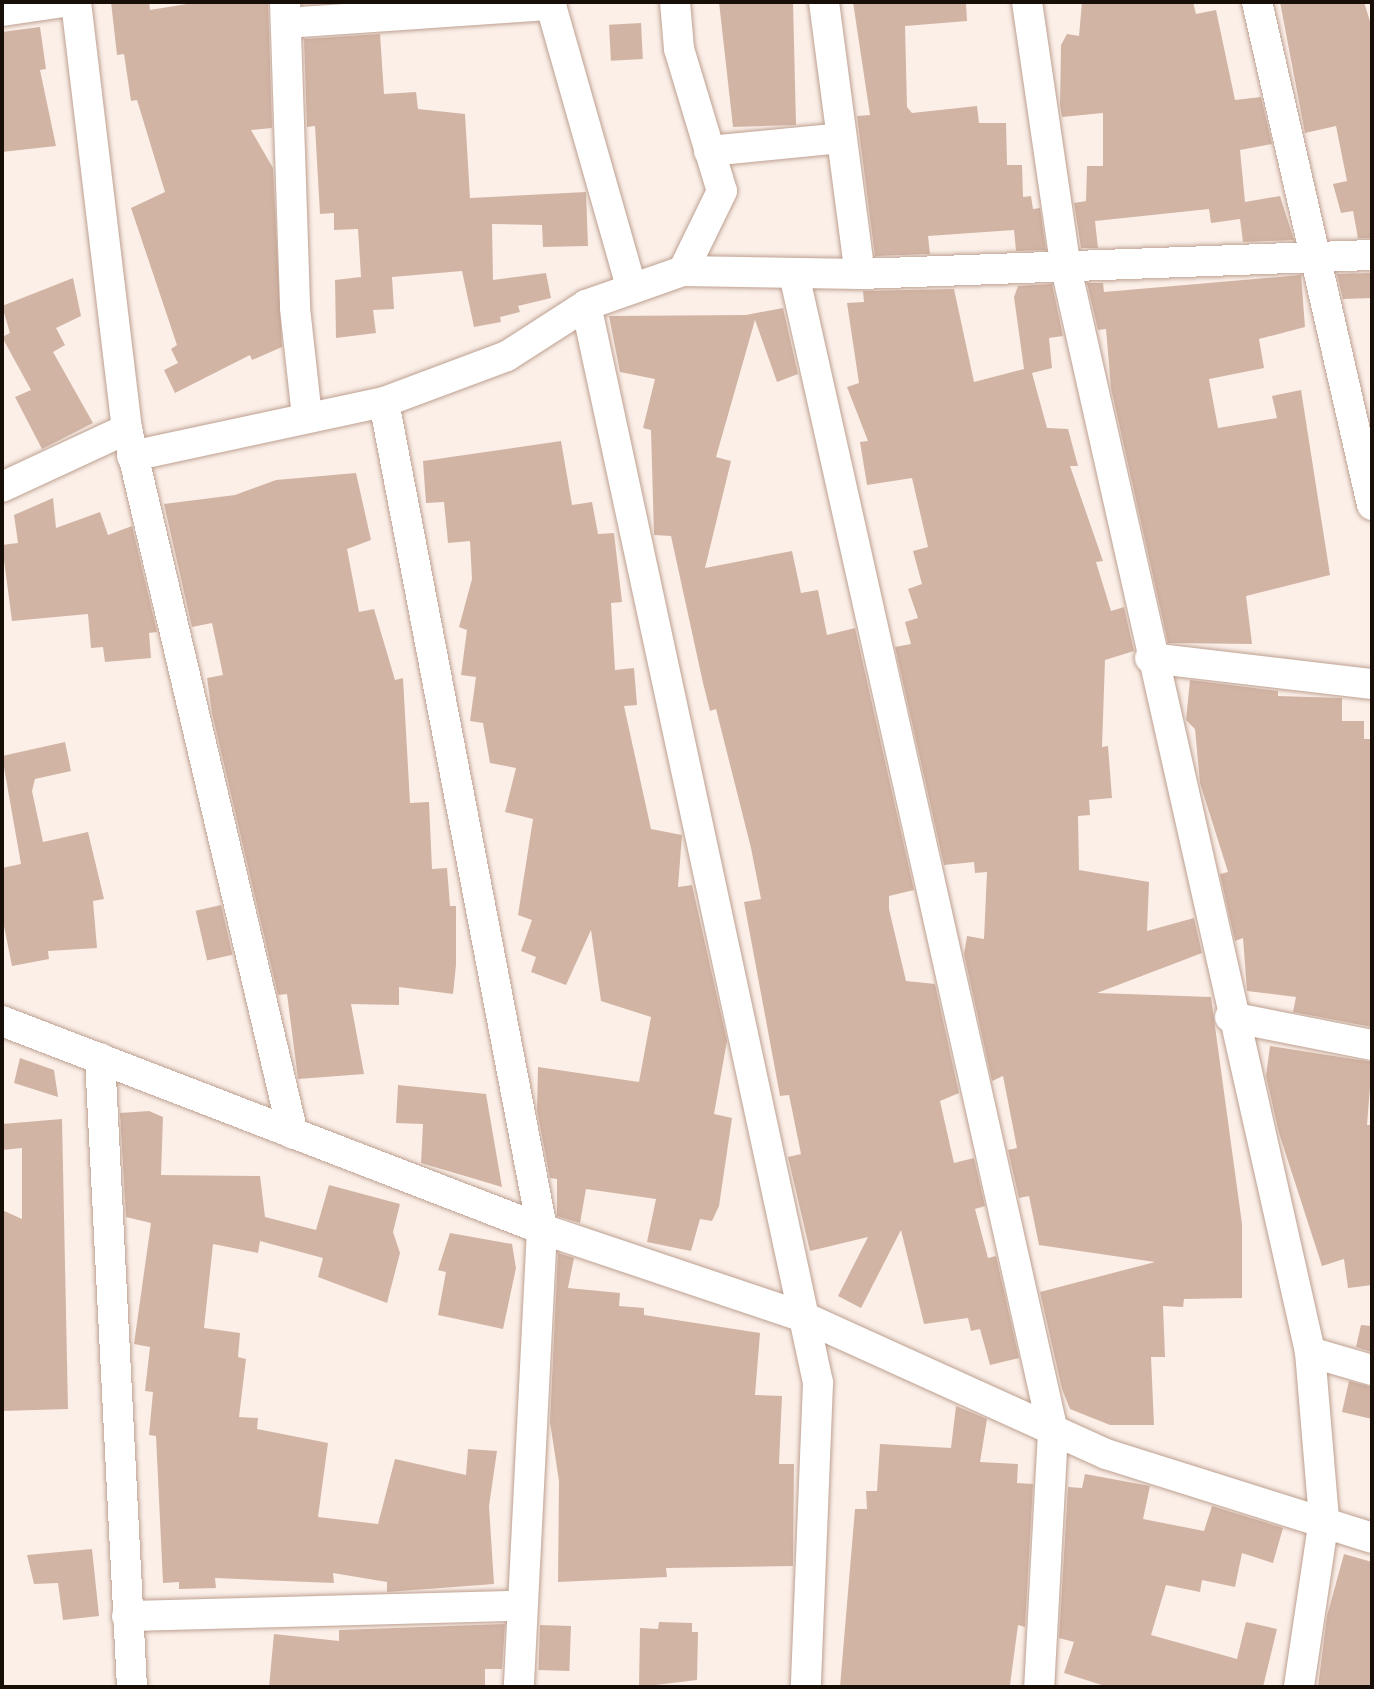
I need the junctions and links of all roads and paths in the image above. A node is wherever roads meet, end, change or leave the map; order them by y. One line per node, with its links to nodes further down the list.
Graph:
1 (64, 2): 8 (street)
2 (76, 2): 22 (street)
3 (676, 2): 11 (street)
4 (824, 2): 10 (street)
5 (1027, 2): 14 (street)
6 (1257, 2): 13 (street)
7 (550, 4): 9 (street); 18 (street)
8 (2, 11)
9 (286, 12): 21 (street)
10 (841, 138): 11 (street); 17 (street)
11 (709, 151): 15 (street)
12 (1372, 255): 13 (street)
13 (1314, 261): 14 (street); 24 (street)
14 (1066, 268): 17 (street); 25 (street)
15 (683, 271): 16 (street); 18 (street)
16 (794, 274): 17 (street); 36 (street)
17 (860, 274)
18 (631, 286): 19 (street)
19 (586, 305): 20 (street); 33 (street)
20 (384, 401): 21 (street); 32 (street)
21 (307, 417): 22 (street)
22 (130, 442): 23 (street); 31 (street)
23 (2, 487)
24 (1372, 505)
25 (1150, 658): 26 (street); 27 (street)
26 (1372, 684)
27 (1230, 1017): 29 (street); 34 (street)
28 (2, 1021): 30 (street)
29 (1372, 1045)
30 (100, 1058): 31 (street); 40 (street)
31 (293, 1135): 32 (street)
32 (542, 1229): 33 (street); 39 (street)
33 (804, 1317): 36 (street); 43 (street)
34 (1310, 1352): 35 (street); 37 (street)
35 (1372, 1370)
36 (1053, 1432): 37 (street); 44 (street)
37 (1324, 1519): 38 (street); 45 (street)
38 (1372, 1538)
39 (522, 1606): 40 (street); 42 (street)
40 (127, 1616): 41 (street)
41 (132, 1687)
42 (519, 1687)
43 (806, 1687)
44 (1039, 1687)
45 (1299, 1687)

